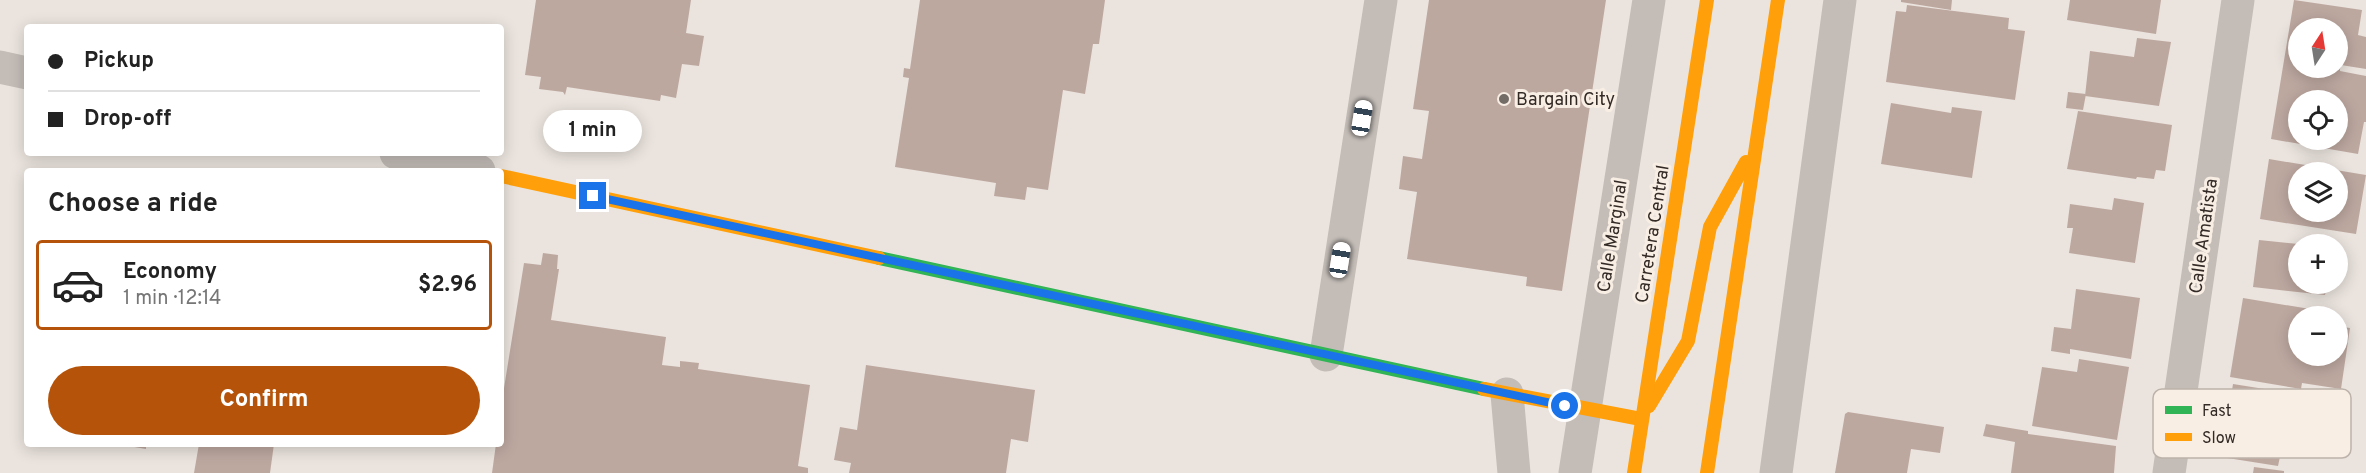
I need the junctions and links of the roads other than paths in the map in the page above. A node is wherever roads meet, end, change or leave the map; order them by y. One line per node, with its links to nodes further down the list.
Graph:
1 (1381, 0): 13 (street)
2 (1649, 0): 16 (street, Calle Marginal)
3 (1707, 0): 17 (main road, Carretera Central)
4 (1778, 0): 9 (main road)
5 (1840, 0): 24 (street)
6 (2238, 0): 14 (street, Calle Amatista)
7 (0, 67): 8 (street)
8 (24, 72)
9 (1757, 142): 17 (main road); 23 (main road)
10 (410, 156): 11 (street)
11 (465, 168)
12 (504, 177): 13 (main road)
13 (1326, 355): 15 (main road)
14 (2181, 389)
15 (1507, 394): 16 (main road); 20 (street)
16 (1585, 410): 17 (main road); 21 (street, Calle Marginal)
17 (1641, 419): 18 (main road); 22 (main road, Carretera Central)
18 (1649, 452)
19 (2171, 458): 25 (street, Calle Amatista)
20 (1514, 473)
21 (1575, 473)
22 (1634, 473)
23 (1707, 473)
24 (1776, 473)
25 (2169, 473)

